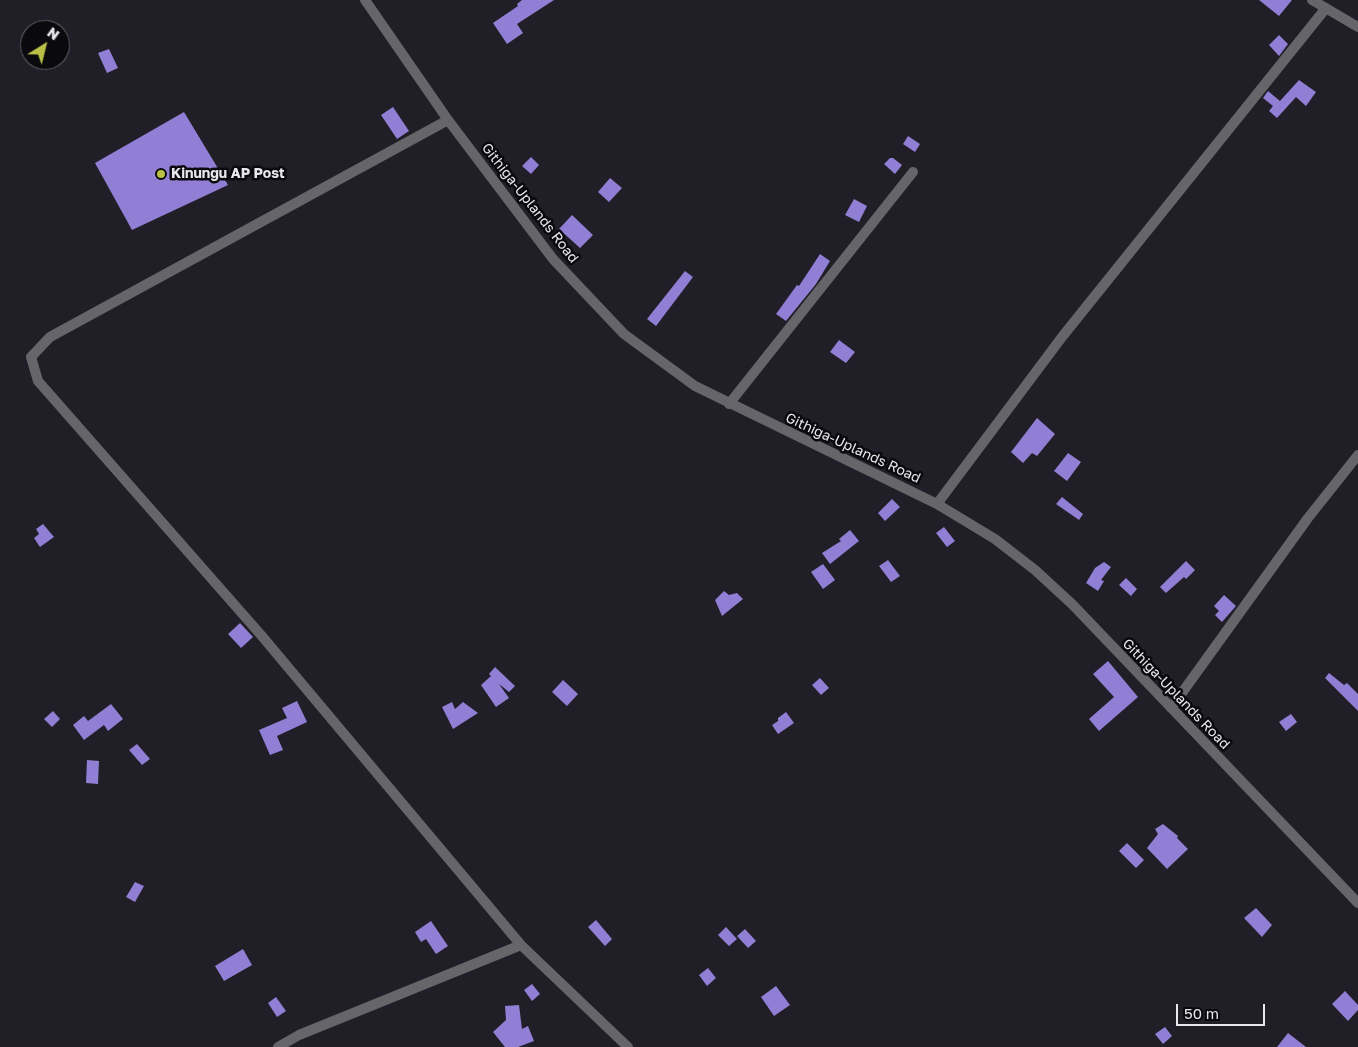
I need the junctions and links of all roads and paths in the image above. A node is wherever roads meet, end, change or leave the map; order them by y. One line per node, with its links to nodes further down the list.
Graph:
1 (365, 0): 5 (street, Githiga-Uplands Road)
2 (1312, 0): 3 (street)
3 (1326, 8): 4 (street); 9 (street)
4 (1358, 27)
5 (448, 120): 7 (street, Githiga-Uplands Road); 12 (street)
6 (913, 172): 7 (street)
7 (729, 404): 9 (street, Githiga-Uplands Road)
8 (1358, 455): 10 (street)
9 (937, 504): 10 (street, Githiga-Uplands Road)
10 (1171, 708): 11 (street, Githiga-Uplands Road)
11 (1358, 903)
12 (521, 945): 13 (street); 14 (street)
13 (278, 1047)
14 (628, 1047)

